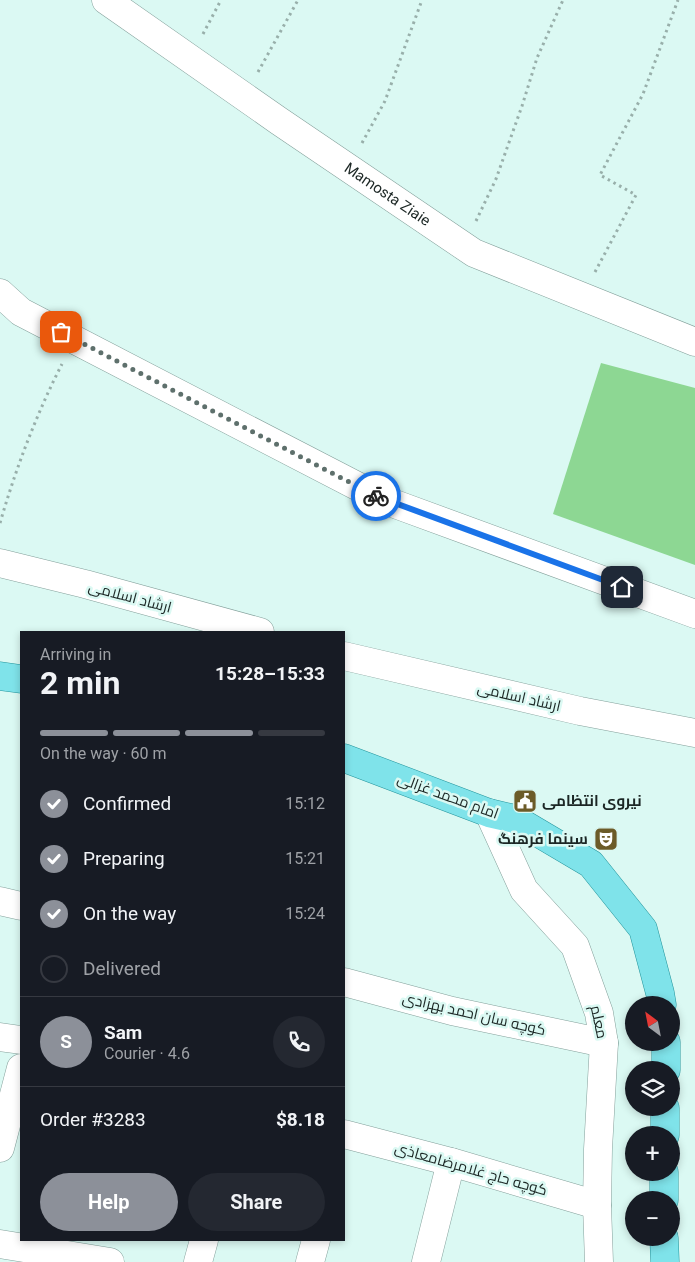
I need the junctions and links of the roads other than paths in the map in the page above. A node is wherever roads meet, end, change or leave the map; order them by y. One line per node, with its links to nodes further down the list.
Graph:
1 (106, 0): 4 (street, Mamosta Ziaie)
2 (0, 293): 3 (street)
3 (10, 305): 6 (street)
4 (695, 342)
5 (0, 563): 7 (street, ارشاد اسلامی)
6 (695, 614)
7 (256, 631)
8 (345, 656): 11 (street, ارشاد اسلامی)
9 (0, 676): 10 (main road)
10 (20, 679)
11 (695, 733)
12 (345, 758): 13 (main road, امام محمد غزالی)
13 (489, 813): 17 (main road, امام محمد غزالی); 20 (street, معلم)
14 (0, 901): 15 (street)
15 (20, 906)
16 (345, 982): 20 (street, کوچه سان احمد بهزادی)
17 (660, 996)
18 (0, 1037): 19 (street)
19 (20, 1040)
20 (604, 1043): 25 (street, معلم)
21 (20, 1072): 23 (street)
22 (345, 1136): 24 (street, کوچه حاج غلامرضامعاذی)
23 (0, 1148)
24 (451, 1162): 25 (street, کوچه حاج غلامرضامعاذی); 34 (street)
25 (597, 1205): 35 (street, معلم)
26 (204, 1241): 32 (street)
27 (316, 1241): 33 (street)
28 (0, 1244): 30 (street)
29 (664, 1246): 36 (main road)
30 (86, 1249): 31 (street)
31 (110, 1262)
32 (198, 1262)
33 (310, 1262)
34 (426, 1262)
35 (599, 1262)
36 (664, 1262)

